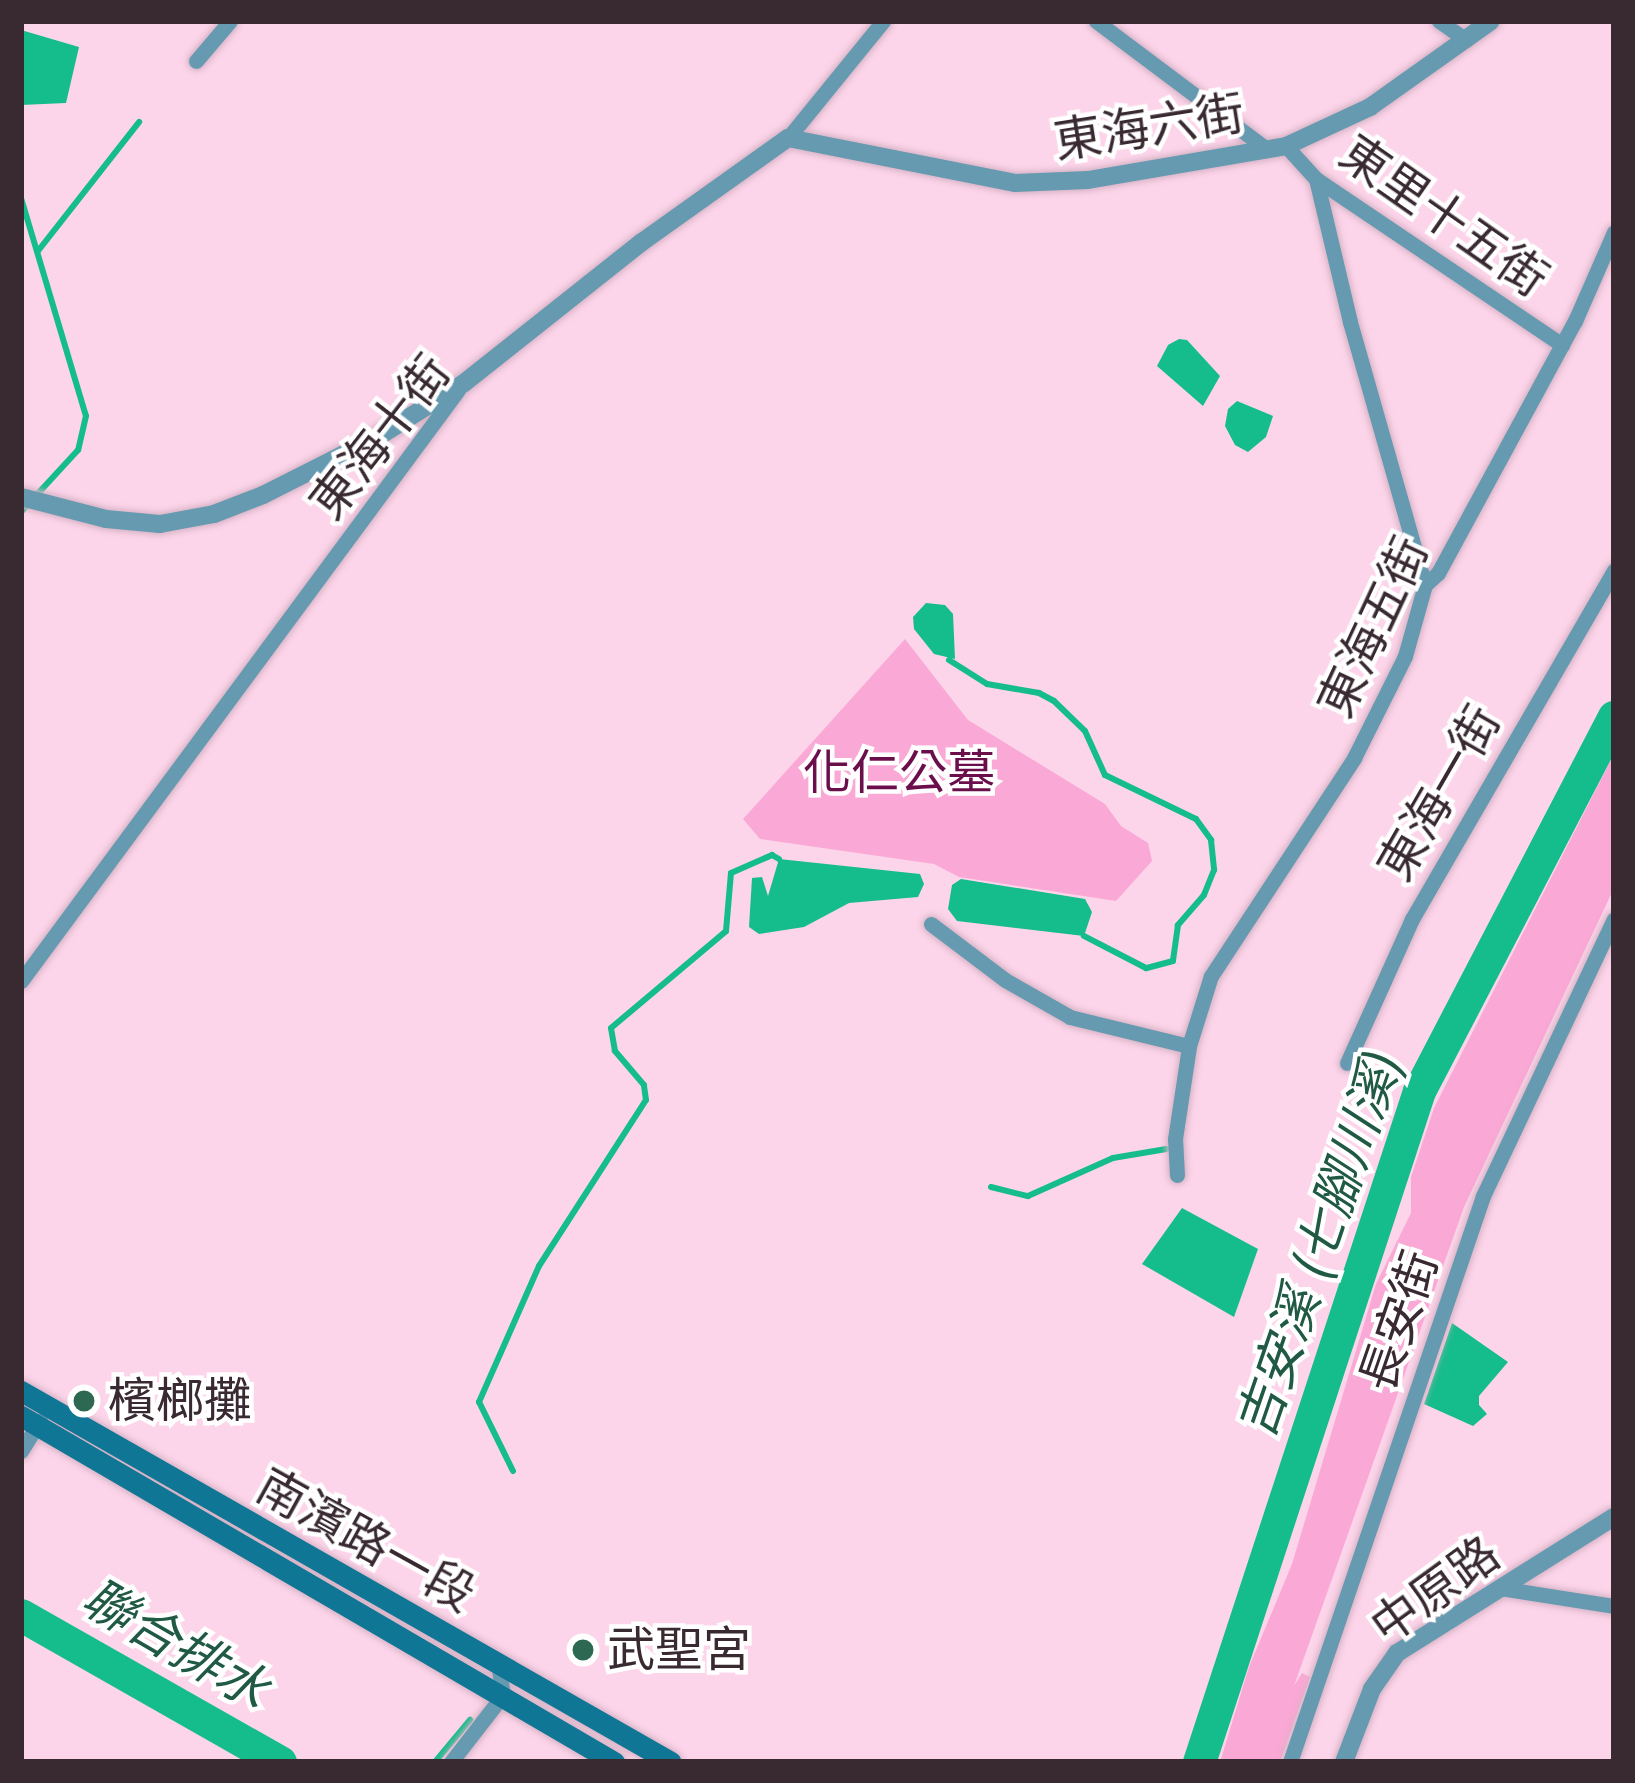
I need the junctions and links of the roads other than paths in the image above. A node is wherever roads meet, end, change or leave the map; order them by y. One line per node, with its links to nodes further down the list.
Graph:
1 (230, 21): 7 (street)
2 (883, 21): 8 (street, 東海十街)
3 (1096, 21): 10 (street, 東里十五街)
4 (1439, 21): 6 (street)
5 (1491, 21): 6 (street, 東海六街)
6 (1466, 40): 9 (street, 東海六街)
7 (196, 61)
8 (788, 139): 10 (street, 東海六街); 14 (street, 東海十街)
9 (1286, 146): 10 (street, 東海六街); 11 (street, 東里十五街)
10 (1264, 147)
11 (1316, 178): 13 (street, 東里十五街); 17 (street)
12 (1614, 232): 13 (street, 東海五街)
13 (1562, 345): 17 (street, 東海五街)
14 (464, 383): 15 (street); 20 (street, 東海十街)
15 (28, 499)
16 (1614, 570): 22 (street, 東海一街)
17 (1425, 585): 21 (street, 東海五街)
18 (1614, 919): 35 (street, 長安街)
19 (931, 925): 21 (street)
20 (21, 981)
21 (1189, 1046): 23 (street, 東海五街)
22 (1347, 1063)
23 (1178, 1175)
24 (21, 1390): 25 (main road, 南濱路一段)
25 (35, 1416): 26 (street); 30 (main road, 南濱路一段); 31 (main road, 南濱路一段)
26 (21, 1451)
27 (1614, 1516): 28 (street, 中原路)
28 (1500, 1588): 29 (street); 36 (street, 中原路)
29 (1614, 1606)
30 (498, 1662): 31 (street); 34 (main road, 南濱路一段)
31 (503, 1695): 32 (street); 33 (main road, 南濱路一段)
32 (451, 1762)
33 (614, 1762)
34 (671, 1762)
35 (1290, 1762)
36 (1344, 1762)

